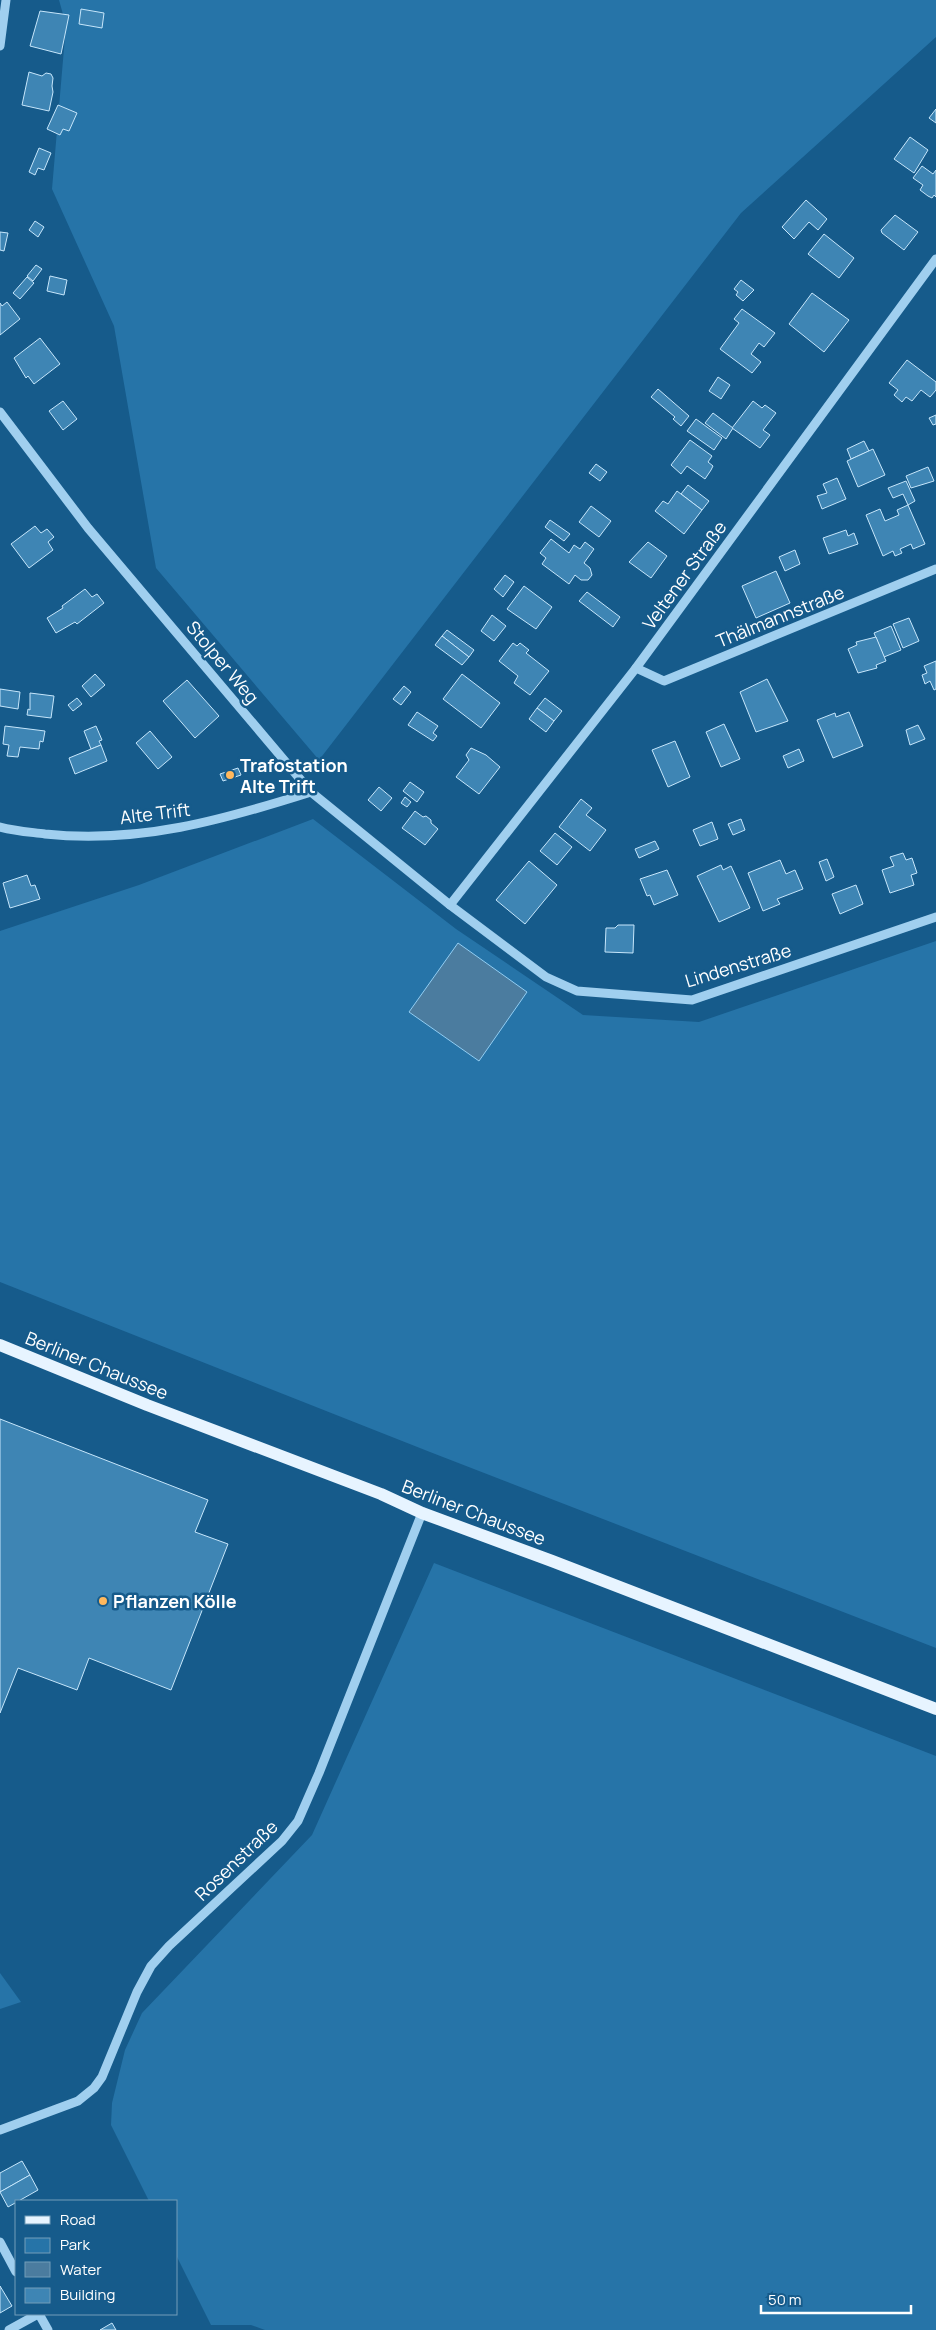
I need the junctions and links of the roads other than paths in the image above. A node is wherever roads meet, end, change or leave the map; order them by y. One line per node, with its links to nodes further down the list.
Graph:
1 (6, 0): 2 (street)
2 (0, 46)
3 (936, 259): 6 (street, Veltener Straße)
4 (0, 412): 7 (street, Stolper Weg)
5 (936, 569): 6 (street, Thälmannstraße)
6 (636, 668): 9 (street, Veltener Straße)
7 (311, 792): 8 (street, Alte Trift); 9 (street, Stolper Weg)
8 (0, 827)
9 (450, 905): 10 (street, Lindenstraße)
10 (936, 916)
11 (0, 1345): 12 (main road, Berliner Chaussee)
12 (422, 1513): 13 (main road, Berliner Chaussee); 14 (street, Rosenstraße)
13 (936, 1709)
14 (0, 2130)
15 (0, 2242): 16 (street)
16 (15, 2270)
17 (37, 2315): 19 (street)
18 (40, 2315): 20 (street)
19 (8, 2330)
20 (48, 2330)

